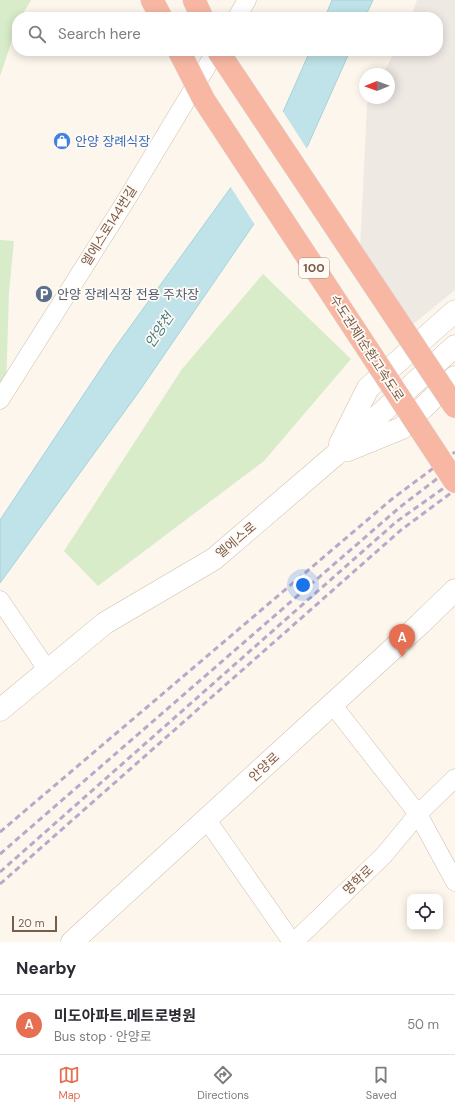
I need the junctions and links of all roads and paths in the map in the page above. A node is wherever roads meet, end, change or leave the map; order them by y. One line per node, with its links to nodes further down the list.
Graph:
1 (152, 0): 4 (highway)
2 (194, 0): 5 (highway)
3 (247, 0): 6 (street)
4 (158, 12)
5 (200, 12)
6 (240, 12)
7 (182, 56): 16 (highway, 수도권제1순환고속도로 / 100, bridge)
8 (214, 56): 13 (street, 엘에스로144번길)
9 (220, 56): 14 (highway, bridge)
10 (455, 311): 15 (street)
11 (455, 346): 15 (street, 엘에스로)
12 (455, 376): 15 (street)
13 (0, 400)
14 (455, 407)
15 (334, 456): 19 (street, 엘에스로)
16 (455, 482)
17 (455, 590): 20 (street, 안양로)
18 (5, 607): 19 (street)
19 (48, 671): 21 (street, 엘에스로)
20 (332, 704): 23 (street); 24 (street, 안양로)
21 (1, 709)
22 (455, 778): 23 (street, 명학로)
23 (418, 814): 25 (street); 27 (street, 명학로)
24 (207, 820): 26 (street, 안양로); 27 (street)
25 (455, 882)
26 (72, 942)
27 (293, 942)

